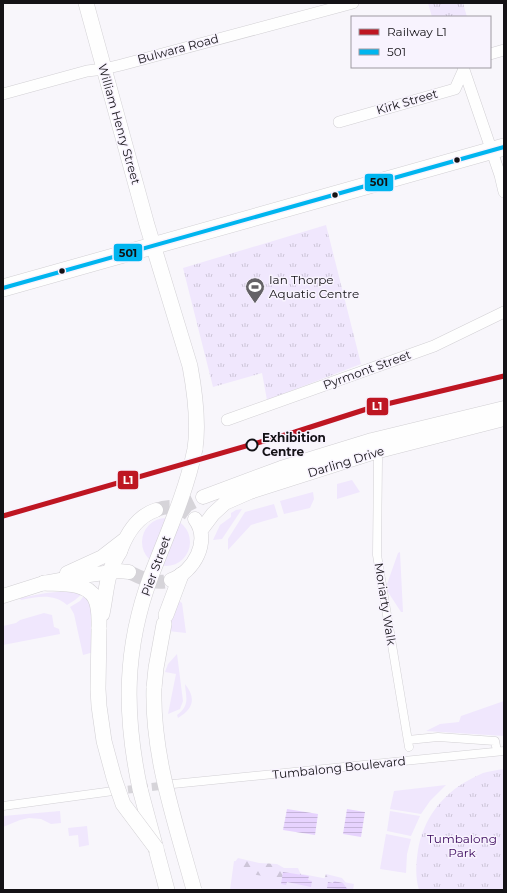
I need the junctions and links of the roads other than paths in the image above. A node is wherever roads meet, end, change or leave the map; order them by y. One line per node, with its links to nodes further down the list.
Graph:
1 (86, 3): 6 (main road, William Henry Street)
2 (353, 3): 6 (street, Bulwara Road)
3 (504, 50): 4 (street)
4 (491, 54)
5 (463, 68): 8 (street, Kirk Street); 9 (street)
6 (104, 69): 7 (street, Bulwara Road); 11 (main road, William Henry Street)
7 (3, 94)
8 (339, 122)
9 (498, 149): 10 (street); 11 (main road)
10 (504, 192)
11 (154, 245): 12 (main road); 30 (main road, Pier Street, bridge)
12 (3, 288)
13 (504, 312): 16 (street, Pyrmont Street)
14 (504, 408): 18 (street, Darling Drive)
15 (504, 419): 22 (street, Darling Drive)
16 (226, 420)
17 (378, 459): 26 (street, Moriarty Walk)
18 (203, 497)
19 (156, 510): 20 (street)
20 (122, 546): 21 (main road); 21 (street); 23 (street)
21 (110, 572): 23 (street); 25 (main road)
22 (176, 578): 32 (main road, bridge)
23 (44, 583): 24 (street); 25 (main road)
24 (3, 596)
25 (99, 629): 30 (main road, bridge)
26 (500, 751): 27 (street, Tumbalong Boulevard)
27 (173, 784)
28 (113, 791): 29 (street)
29 (3, 806)
30 (156, 848): 31 (main road, Pier Street)
31 (167, 890)
32 (194, 890)

